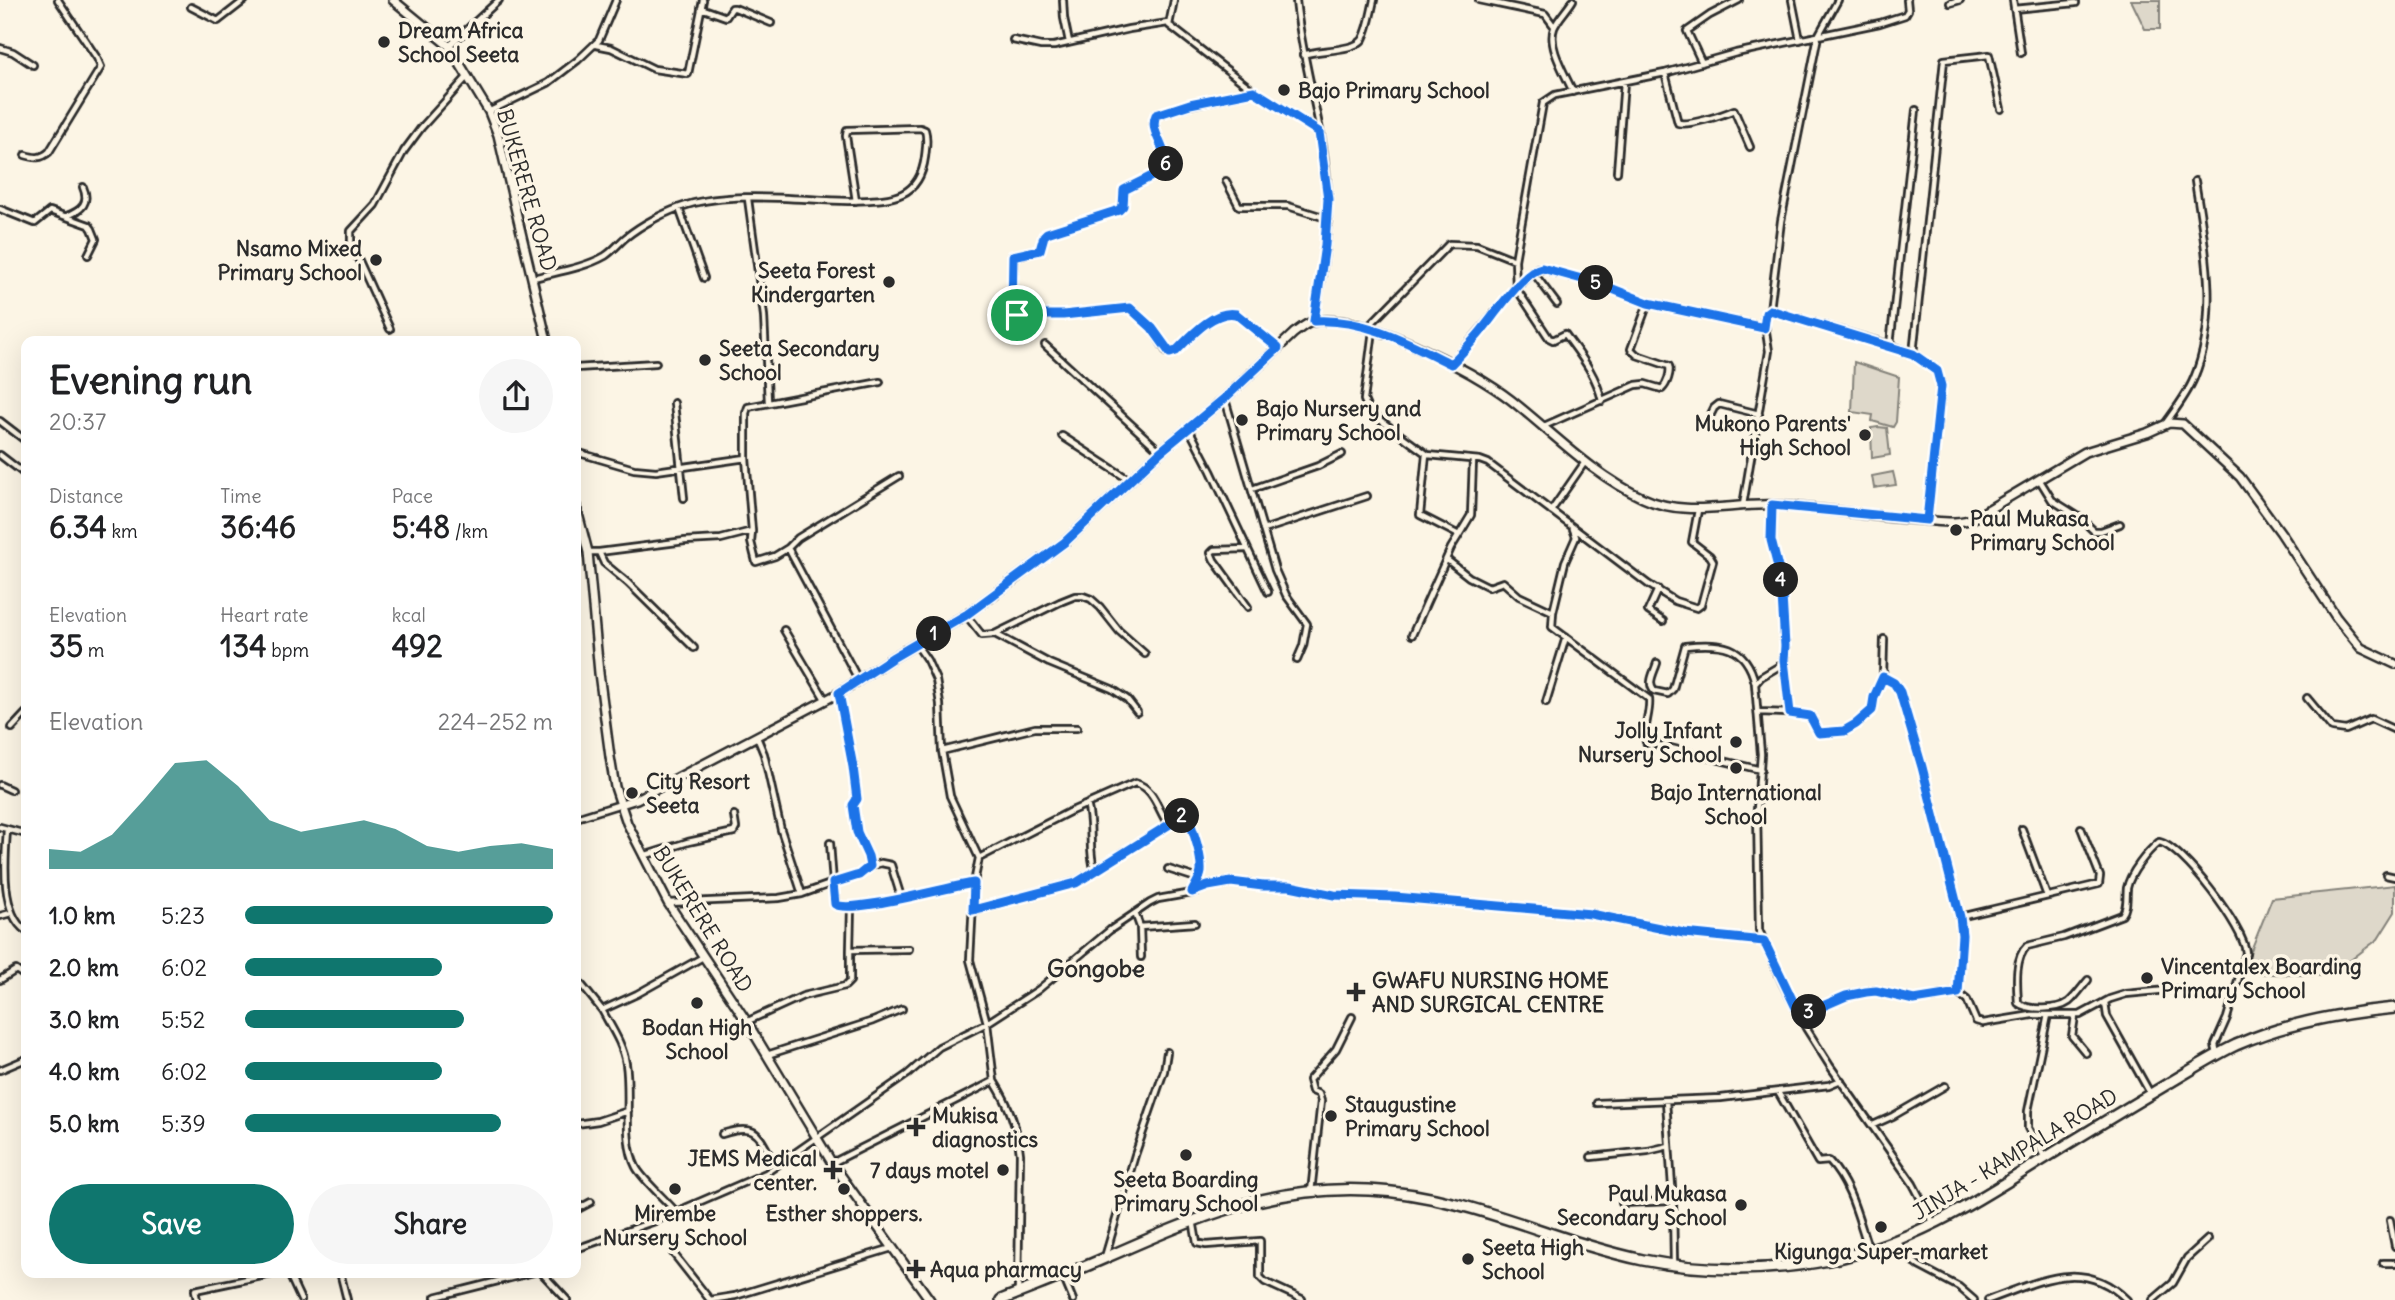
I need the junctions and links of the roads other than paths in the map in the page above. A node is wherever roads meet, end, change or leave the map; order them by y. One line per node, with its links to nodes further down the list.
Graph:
1 (58, 0): 48 (street)
2 (245, 0): 21 (street)
3 (393, 0): 32 (street, BUKERERE ROAD)
4 (499, 0): 32 (street)
5 (616, 0): 31 (street)
6 (702, 0): 22 (street)
7 (1063, 0): 30 (street)
8 (1174, 0): 25 (street)
9 (1296, 0): 35 (street)
10 (1374, 0): 35 (street)
11 (1479, 0): 26 (street)
12 (1573, 0): 26 (street)
13 (1739, 0): 36 (street)
14 (1792, 0): 29 (street)
15 (1838, 0): 27 (street)
16 (1907, 0): 27 (street)
17 (1960, 0): 19 (street)
18 (2013, 0): 23 (street)
19 (1950, 3)
20 (2076, 3): 23 (street)
21 (191, 7)
22 (701, 8): 24 (street); 31 (street)
23 (2014, 9): 34 (street)
24 (771, 23)
25 (1168, 23): 30 (street); 41 (street)
26 (1554, 27): 42 (street)
27 (1818, 36): 29 (street); 67 (street)
28 (1013, 40): 30 (street)
29 (1800, 40): 36 (street)
30 (1069, 42)
31 (595, 44): 45 (street)
32 (449, 46): 39 (street, BUKERERE ROAD)
33 (0, 48): 37 (street)
34 (2021, 53)
35 (1303, 55): 46 (street)
36 (1702, 63): 38 (street)
37 (33, 65)
38 (1665, 73): 40 (street); 47 (street)
39 (468, 76): 45 (street, BUKERERE ROAD); 71 (street)
40 (1624, 82): 42 (street); 49 (street)
41 (1254, 91): 46 (street); 75 (street)
42 (1573, 92): 60 (street)
43 (2001, 109): 76 (street)
44 (1916, 110): 74 (street)
45 (489, 112): 62 (street, BUKERERE ROAD)
46 (1319, 132): 58 (street)
47 (1750, 147)
48 (25, 155)
49 (1616, 172)
50 (1226, 181): 58 (street)
51 (2195, 181): 88 (street)
52 (83, 187): 57 (street)
53 (748, 199): 54 (street); 55 (street); 83 (street)
54 (856, 201): 54 (street)
55 (679, 208): 62 (street); 63 (street)
56 (0, 209): 57 (street)
57 (66, 216): 59 (street)
58 (1326, 218): 68 (street)
59 (89, 255)
60 (1515, 260): 64 (street); 69 (street)
61 (1533, 272): 64 (street); 65 (street); 66 (street)
62 (533, 278): 72 (street, BUKERERE ROAD)
63 (704, 278)
64 (1516, 288): 78 (street); 82 (street)
65 (1648, 303): 70 (street); 82 (street)
66 (1557, 304)
67 (1770, 310): 70 (street); 74 (street)
68 (1314, 321): 69 (street); 75 (street)
69 (1370, 328): 78 (street); 96 (street)
70 (1764, 328): 85 (street)
71 (390, 329)
72 (546, 336)
73 (1045, 345): 93 (street)
74 (1890, 345): 76 (street)
75 (1278, 348): 81 (street)
76 (1913, 354): 113 (street)
77 (656, 363): 79 (street)
78 (1451, 364): 89 (street)
79 (581, 368)
80 (880, 382): 83 (street)
81 (1225, 398): 90 (street); 106 (street)
82 (1602, 401): 89 (street)
83 (768, 402): 98 (street)
84 (674, 403): 101 (street)
85 (1759, 414): 86 (street); 110 (street)
86 (1708, 420)
87 (0, 421): 92 (street)
88 (2165, 425): 104 (street); 142 (street)
89 (1543, 427): 100 (street)
90 (1189, 429): 93 (street); 121 (street)
91 (1062, 436): 105 (street)
92 (21, 437)
93 (1160, 452): 105 (street)
94 (581, 453): 101 (street)
95 (1342, 454): 106 (street)
96 (1426, 454): 99 (street); 118 (street)
97 (0, 455): 102 (street)
98 (746, 458): 101 (street); 117 (street)
99 (1473, 460): 112 (street); 118 (street)
100 (1585, 462): 111 (street); 112 (street)
101 (681, 468): 108 (street)
102 (21, 471)
103 (899, 476): 120 (street)
104 (2039, 479): 113 (street); 114 (street)
105 (1131, 481): 129 (street)
106 (1252, 489): 116 (street)
107 (1367, 496): 116 (street)
108 (684, 498)
109 (1772, 505): 110 (street); 113 (street); 140 (street)
110 (1743, 506): 111 (street)
111 (1698, 510): 125 (street)
112 (1551, 511): 115 (street)
113 (1927, 520)
114 (2120, 524)
115 (1573, 528): 125 (street); 128 (street)
116 (1263, 530): 139 (street)
117 (752, 531): 120 (street); 123 (street)
118 (1459, 535): 124 (street)
119 (581, 538): 122 (street, BUKERERE ROAD)
120 (788, 548): 144 (street)
121 (1246, 548): 126 (street); 127 (street)
122 (588, 552): 123 (street); 162 (street, BUKERERE ROAD)
123 (599, 552): 137 (street)
124 (1447, 559): 128 (street); 133 (street)
125 (1658, 589): 130 (street)
126 (1268, 592)
127 (1248, 607)
128 (1553, 612): 134 (street)
129 (966, 615): 132 (street); 136 (street)
130 (1663, 621)
131 (784, 630): 148 (street)
132 (995, 634): 138 (street); 150 (street)
133 (1412, 635)
134 (1566, 638): 149 (street); 159 (street)
135 (1884, 639): 143 (street)
136 (916, 645): 144 (street); 158 (street)
137 (694, 648)
138 (1145, 654)
139 (1297, 660)
140 (1784, 660): 145 (street); 152 (street)
141 (1657, 663): 145 (street)
142 (2395, 664)
143 (1883, 677): 152 (street); 193 (street)
144 (859, 681): 146 (street)
145 (1755, 684): 151 (street)
146 (839, 693): 148 (street); 175 (street)
147 (2307, 698): 156 (street)
148 (825, 699): 157 (street)
149 (1546, 702)
150 (1137, 712)
151 (1758, 712): 152 (street); 159 (street)
152 (1790, 713)
153 (21, 718): 154 (street)
154 (12, 728)
155 (1077, 728): 158 (street)
156 (2395, 730)
157 (757, 737): 162 (street); 184 (street)
158 (942, 751): 174 (street)
159 (1761, 770): 197 (street)
160 (0, 785): 161 (street)
161 (11, 790)
162 (621, 804): 165 (street); 173 (street, BUKERERE ROAD)
163 (1087, 804): 166 (street); 174 (street); 177 (street)
164 (734, 815): 173 (street)
165 (581, 816)
166 (1168, 824): 177 (street); 180 (street)
167 (0, 827): 170 (street)
168 (2081, 828): 185 (street)
169 (2022, 829): 185 (street)
170 (7, 830): 171 (street); 190 (street)
171 (21, 833)
172 (830, 843): 181 (street)
173 (642, 857): 187 (street, BUKERERE ROAD)
174 (979, 858): 182 (street)
175 (870, 866): 181 (street); 186 (street)
176 (1168, 869): 180 (street)
177 (1095, 872): 189 (street)
178 (2386, 875): 179 (street)
179 (2395, 877)
180 (1199, 879): 183 (street)
181 (833, 883): 184 (street); 188 (street)
182 (974, 883): 186 (street); 189 (street)
183 (1192, 892): 191 (street); 197 (street)
184 (802, 894): 187 (street)
185 (2047, 896): 193 (street)
186 (901, 897): 188 (street)
187 (668, 903): 200 (street, BUKERERE ROAD)
188 (852, 907): 199 (street)
189 (973, 910): 217 (street)
190 (11, 913): 192 (street); 195 (street)
191 (1135, 913): 196 (street); 217 (street)
192 (0, 916)
193 (1960, 917): 206 (street)
194 (1195, 923): 196 (street)
195 (21, 927)
196 (1140, 927): 201 (street)
197 (1764, 941): 213 (street)
198 (909, 949): 199 (street)
199 (850, 950): 216 (street)
200 (704, 957): 211 (street); 216 (street, BUKERERE ROAD)
201 (1141, 957)
202 (21, 974): 203 (street)
203 (0, 980)
204 (2088, 980): 207 (street)
205 (581, 984): 211 (street)
206 (1958, 993): 212 (street); 213 (street)
207 (2233, 998): 208 (street); 221 (street)
208 (2105, 1002): 214 (street); 228 (street)
209 (2395, 1007): 221 (highway, JINJA - KAMPALA ROAD)
210 (902, 1009): 220 (street)
211 (602, 1010): 231 (street)
212 (2048, 1015): 214 (street); 238 (street)
213 (1800, 1016): 224 (street)
214 (2074, 1016): 219 (street)
215 (1352, 1017): 241 (street)
216 (747, 1021): 220 (street, BUKERERE ROAD)
217 (987, 1023): 225 (street); 235 (street)
218 (1167, 1052): 257 (street)
219 (2086, 1053)
220 (767, 1055): 235 (street, BUKERERE ROAD)
221 (2217, 1055): 228 (highway, JINJA - KAMPALA ROAD)
222 (21, 1061): 223 (street)
223 (0, 1070)
224 (1841, 1080): 227 (street); 233 (street)
225 (994, 1081): 239 (street); 268 (street)
226 (1945, 1086): 233 (street)
227 (1778, 1092): 229 (street); 255 (street)
228 (2150, 1094): 238 (highway, JINJA - KAMPALA ROAD)
229 (1666, 1101): 230 (street); 236 (street)
230 (1597, 1103)
231 (628, 1111): 232 (street); 246 (street)
232 (581, 1123)
233 (1873, 1125): 249 (street)
234 (722, 1133): 240 (street)
235 (817, 1137): 239 (street, BUKERERE ROAD); 240 (street)
236 (1669, 1146): 237 (street); 242 (street)
237 (1591, 1157)
238 (2045, 1158): 249 (highway, JINJA - KAMPALA ROAD)
239 (832, 1163): 254 (street, BUKERERE ROAD)
240 (776, 1166): 246 (street)
241 (1311, 1192): 247 (highway, JINJA - KAMPALA ROAD); 260 (highway, JINJA - KAMPALA ROAD)
242 (1673, 1201): 244 (street); 260 (street)
243 (591, 1202): 245 (street)
244 (1622, 1203)
245 (581, 1207)
246 (676, 1212): 253 (street)
247 (1193, 1220): 257 (highway, JINJA - KAMPALA ROAD); 269 (street)
248 (2390, 1220): 252 (street)
249 (1934, 1225): 251 (highway, JINJA - KAMPALA ROAD)
250 (2208, 1239): 281 (street)
251 (1897, 1241): 255 (highway, JINJA - KAMPALA ROAD); 278 (street)
252 (2395, 1246)
253 (581, 1247)
254 (893, 1247): 274 (street); 275 (street, BUKERERE ROAD)
255 (1870, 1251): 260 (highway, JINJA - KAMPALA ROAD)
256 (673, 1253): 274 (street)
257 (1105, 1258): 261 (highway, JINJA - KAMPALA ROAD)
258 (2383, 1263): 259 (street)
259 (2395, 1264)
260 (1674, 1265)
261 (1063, 1276): 268 (highway, JINJA - KAMPALA ROAD); 277 (street)
262 (252, 1278): 270 (street)
263 (291, 1278): 271 (street)
264 (342, 1278): 272 (street)
265 (510, 1278): 267 (street)
266 (546, 1278): 273 (street)
267 (435, 1297)
268 (1017, 1297): 276 (highway, JINJA - KAMPALA ROAD)
269 (1302, 1298)
270 (197, 1300)
271 (301, 1300)
272 (347, 1300)
273 (564, 1300)
274 (710, 1300)
275 (930, 1300)
276 (1001, 1300)
277 (1073, 1300)
278 (1974, 1300)
279 (1988, 1300): 280 (street)
280 (2127, 1300)
281 (2153, 1300)

